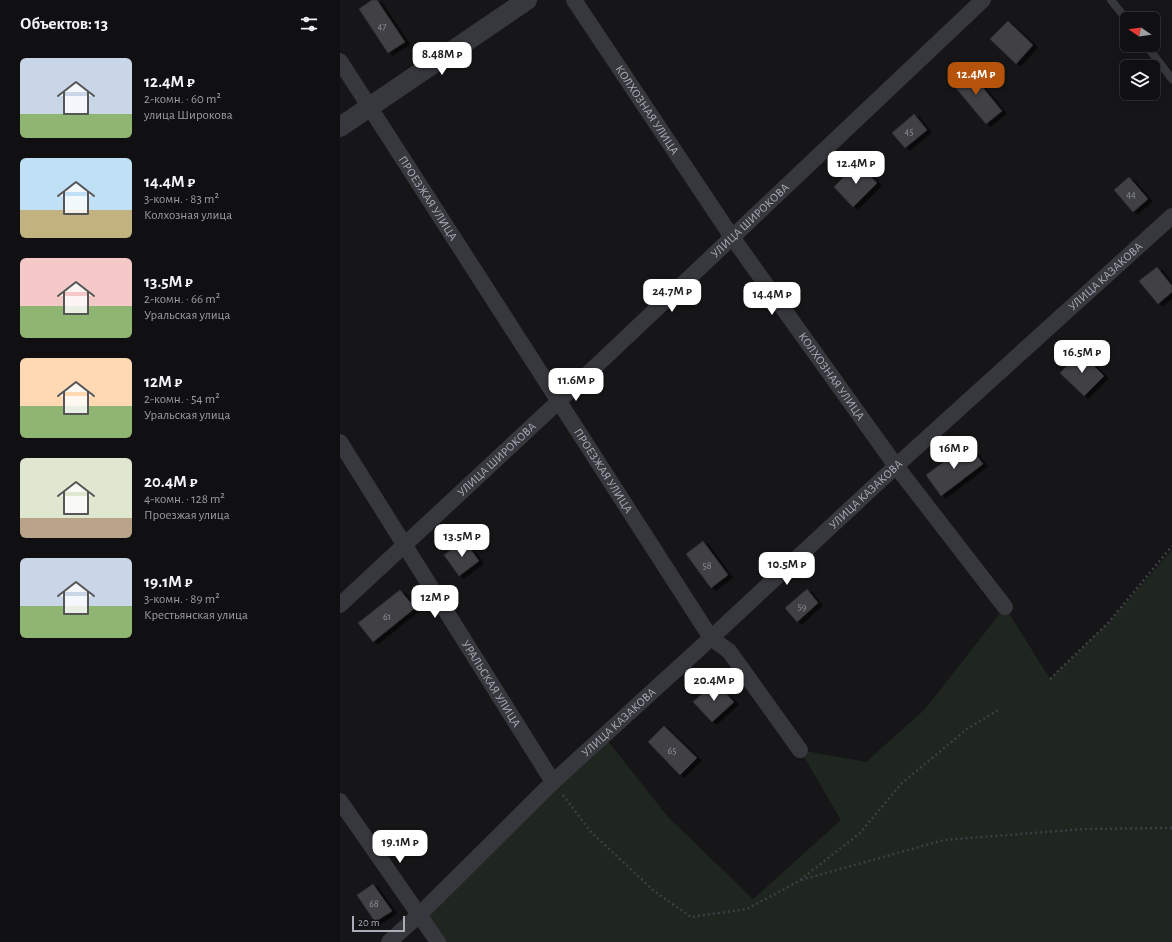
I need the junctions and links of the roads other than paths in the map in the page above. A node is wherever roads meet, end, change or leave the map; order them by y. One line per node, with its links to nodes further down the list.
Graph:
1 (527, 0): 9 (street)
2 (574, 0): 12 (street, КОЛХОЗНАЯ УЛИЦА)
3 (983, 0): 12 (street, УЛИЦА ШИРОКОВА)
4 (1111, 0): 5 (lane)
5 (1121, 12)
6 (1151, 52): 8 (lane)
7 (340, 61): 9 (street, ПРОЕЗЖАЯ УЛИЦА)
8 (1172, 79)
9 (369, 106): 10 (street); 13 (street, ПРОЕЗЖАЯ УЛИЦА)
10 (340, 127)
11 (1172, 216): 15 (street, УЛИЦА КАЗАКОВА)
12 (732, 236): 13 (street, УЛИЦА ШИРОКОВА); 15 (street, КОЛХОЗНАЯ УЛИЦА)
13 (559, 401): 16 (street, УЛИЦА ШИРОКОВА); 19 (street, ПРОЕЗЖАЯ УЛИЦА)
14 (340, 442): 16 (street, УРАЛЬСКАЯ УЛИЦА)
15 (896, 466): 18 (street, КОЛХОЗНАЯ УЛИЦА); 19 (street, УЛИЦА КАЗАКОВА)
16 (405, 544): 17 (street, УЛИЦА ШИРОКОВА); 21 (street, УРАЛЬСКАЯ УЛИЦА)
17 (340, 605)
18 (1005, 607)
19 (711, 638): 20 (street, ПРОЕЗЖАЯ УЛИЦА); 21 (street, УЛИЦА КАЗАКОВА)
20 (800, 750)
21 (553, 782): 23 (street, УЛИЦА КАЗАКОВА)
22 (340, 801): 23 (street)
23 (419, 915): 24 (street, УЛИЦА КАЗАКОВА); 25 (street)
24 (389, 942)
25 (438, 942)

